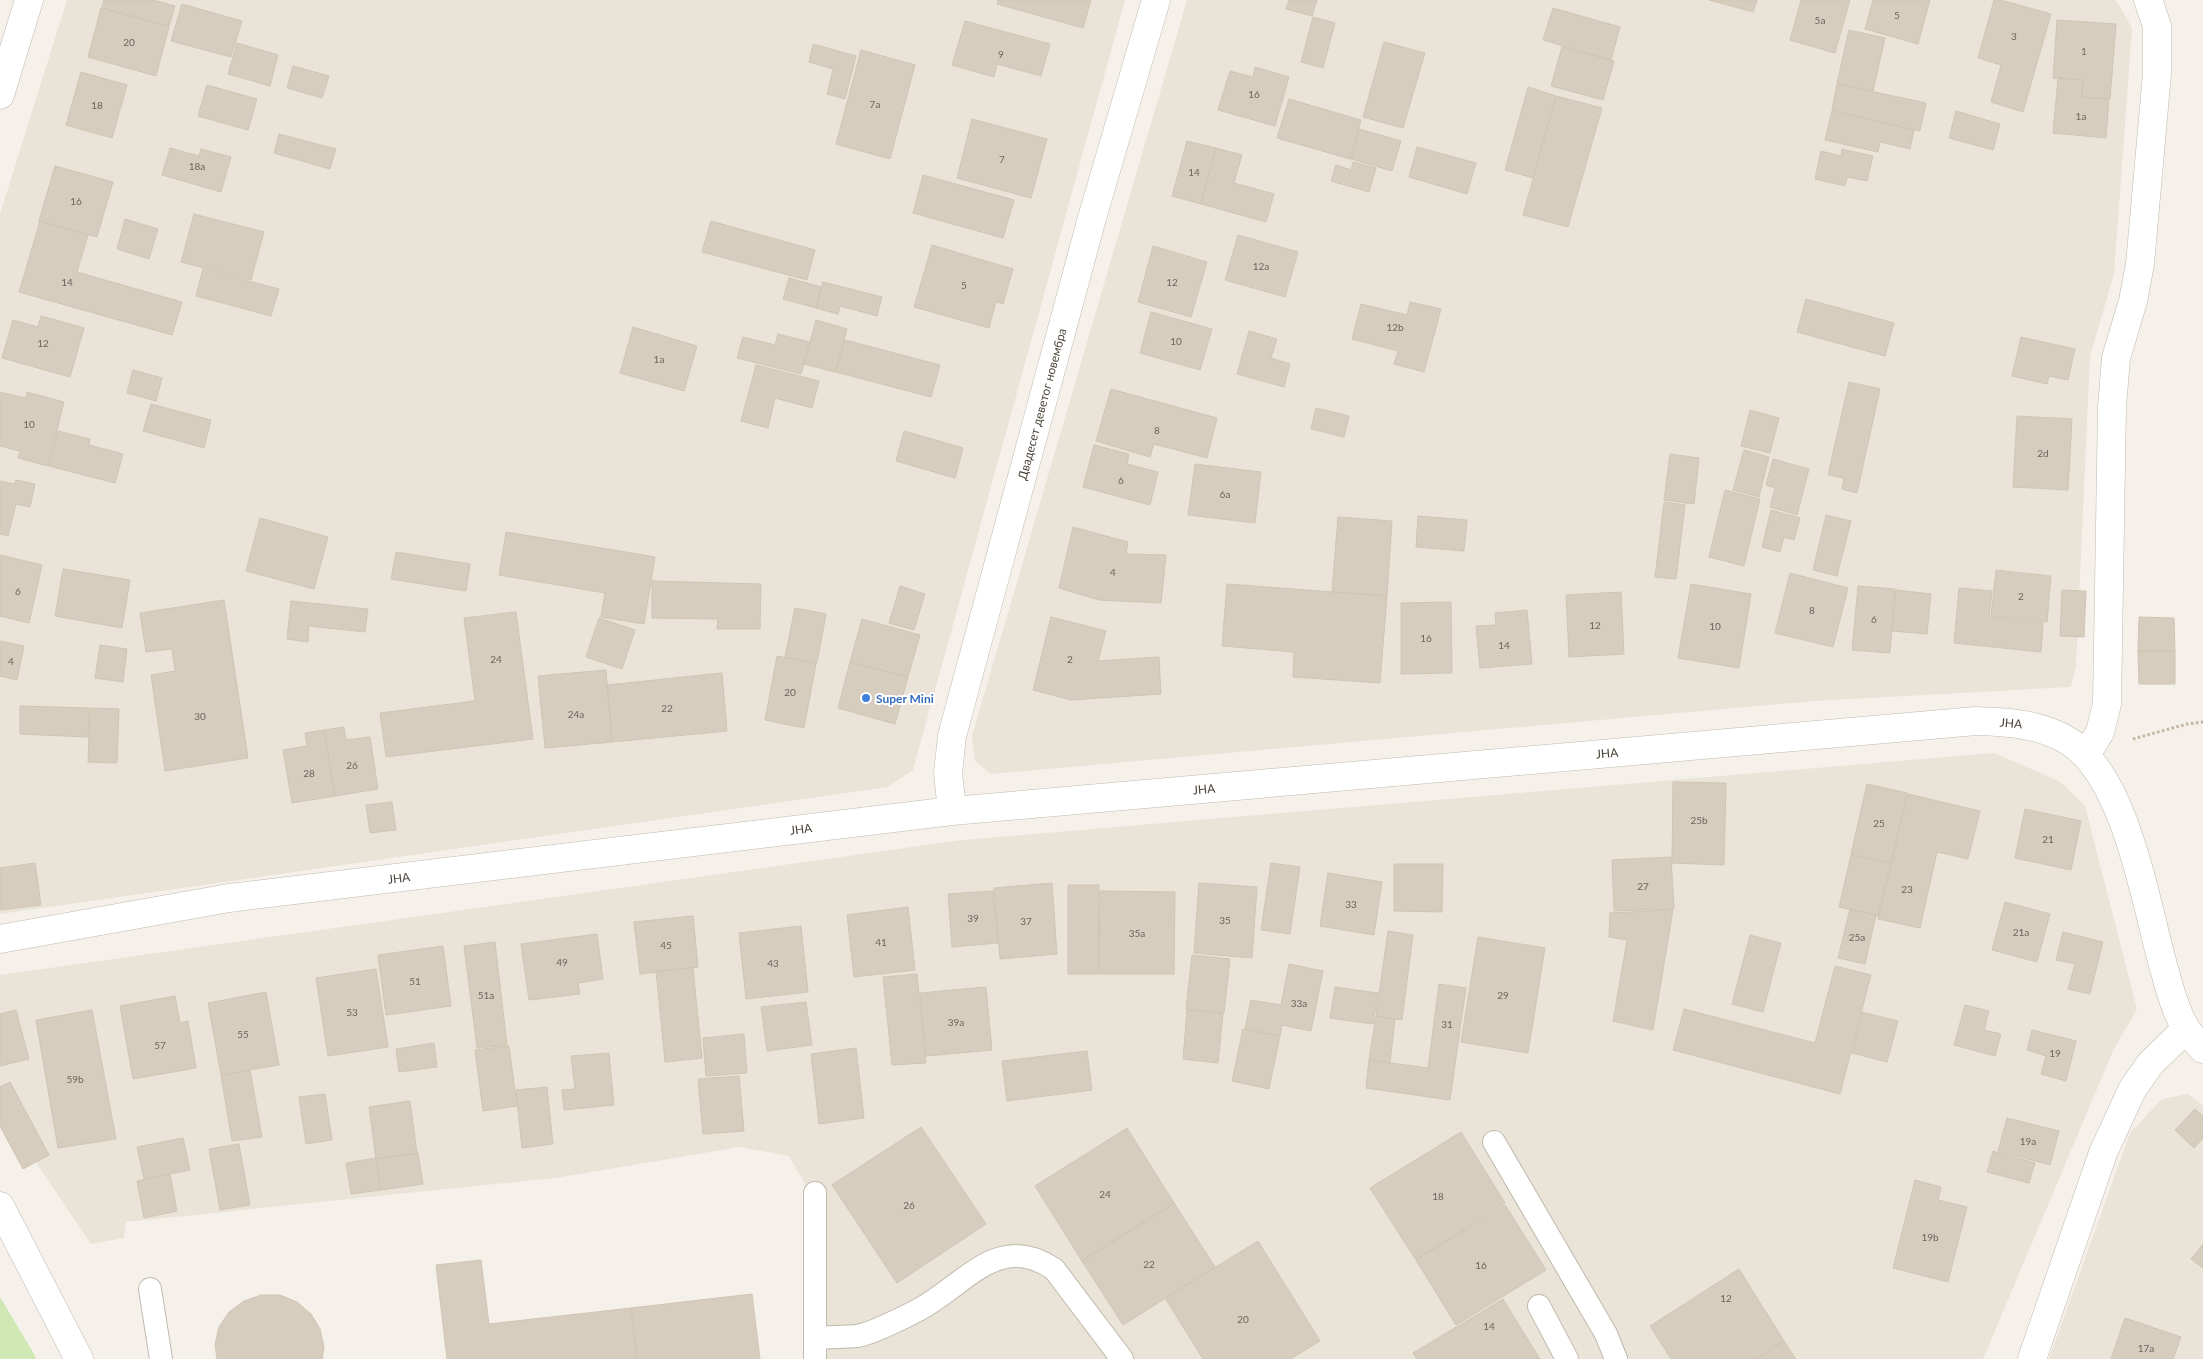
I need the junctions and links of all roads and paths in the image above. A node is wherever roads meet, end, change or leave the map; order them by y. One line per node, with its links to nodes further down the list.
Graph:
1 (29, 0): 4 (street)
2 (1156, 0): 7 (street, Двадесет деветог новембра)
3 (2148, 0): 6 (street)
4 (0, 95)
5 (2203, 722): 6 (path)
6 (2086, 755): 7 (street, ЈНА); 9 (street, ЈНА)
7 (952, 811): 8 (street, ЈНА)
8 (0, 939)
9 (2186, 1029): 10 (street, ЈНА); 22 (street)
10 (2203, 1049)
11 (1494, 1142): 21 (lane)
12 (815, 1193): 16 (lane)
13 (0, 1206): 17 (street)
14 (150, 1290): 18 (lane)
15 (1539, 1306): 20 (lane)
16 (815, 1349): 19 (lane)
17 (79, 1359)
18 (161, 1359)
19 (1122, 1359)
20 (1567, 1359)
21 (1616, 1359)
22 (2032, 1359)

